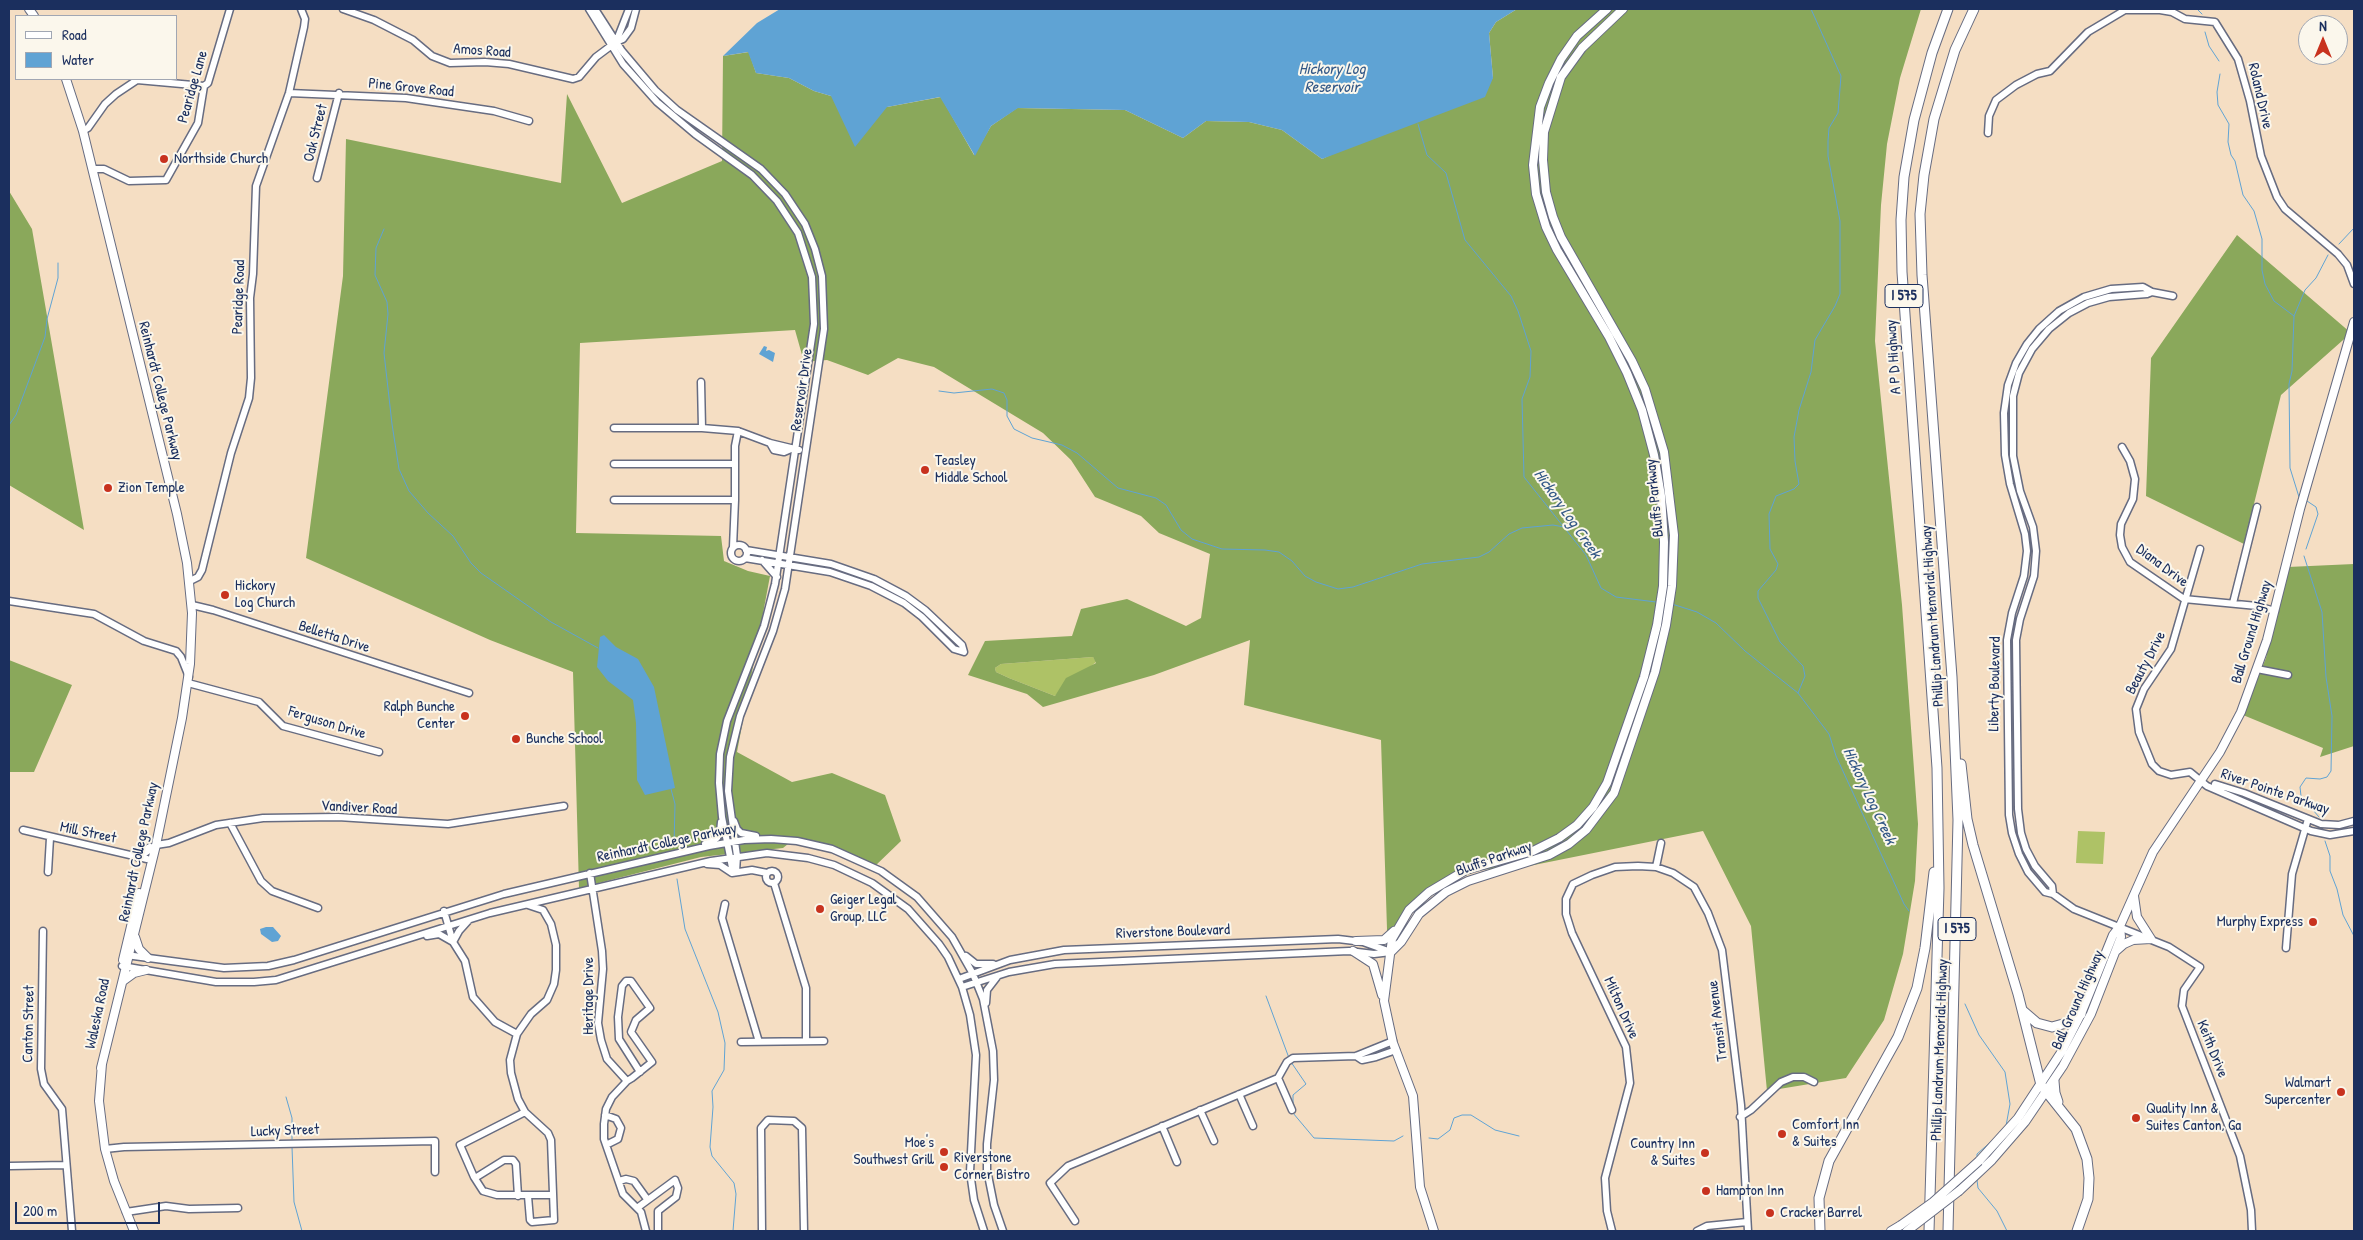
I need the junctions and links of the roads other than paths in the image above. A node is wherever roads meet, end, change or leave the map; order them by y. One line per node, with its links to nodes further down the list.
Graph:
1 (230, 9): 14 (street, Pearidge Lane)
2 (301, 9): 15 (street, Pearidge Road)
3 (343, 9): 12 (street, Amos Road)
4 (589, 9): 12 (street, Reservoir Drive)
5 (595, 9): 12 (street, Reservoir Drive)
6 (629, 9): 12 (street)
7 (636, 9): 12 (street)
8 (1607, 9): 24 (main road, Bluffs Parkway)
9 (1623, 9): 23 (main road, Bluffs Parkway)
10 (1948, 9): 52 (highway, A P D Highway / I 575)
11 (1974, 9): 60 (highway, Phillip Landrum Memorial Highway / I 575)
12 (613, 44): 32 (street, Reservoir Drive); 33 (street, Reservoir Drive)
13 (66, 80): 18 (main road, Reinhardt College Parkway)
14 (204, 86): 18 (street); 20 (street, Pearidge Lane)
15 (289, 93): 16 (street, Pine Grove Road); 51 (street, Pearidge Road)
16 (339, 93): 17 (street, Pine Grove Road); 21 (street, Oak Street)
17 (529, 120)
18 (83, 131): 20 (main road, Reinhardt College Parkway)
19 (1988, 133): 22 (street, Roland Drive)
20 (93, 169): 51 (main road, Reinhardt College Parkway)
21 (317, 178)
22 (2354, 284)
23 (1590, 286): 24 (main road); 64 (main road, Bluffs Parkway)
24 (1581, 290): 63 (main road, Bluffs Parkway)
25 (2173, 296): 104 (street, Liberty Boulevard)
26 (2354, 322): 57 (main road, Ball Ground Highway)
27 (701, 382): 29 (street)
28 (614, 428): 29 (street)
29 (702, 428): 30 (street)
30 (738, 432): 32 (street); 35 (street)
31 (2122, 447): 53 (street, Diana Drive)
32 (793, 449): 33 (street); 46 (street, Reservoir Drive)
33 (805, 451): 40 (street, Reservoir Drive)
34 (614, 464): 35 (street)
35 (734, 464): 37 (street)
36 (614, 500): 37 (street)
37 (735, 500): 39 (street)
38 (2257, 507): 55 (street)
39 (735, 527): 41 (street); 42 (street)
40 (792, 542): 48 (street); 49 (street, Reservoir Drive)
41 (740, 545): 42 (street); 44 (street)
42 (733, 547): 45 (street)
43 (2200, 549): 53 (street, Beauty Drive)
44 (746, 550): 45 (street); 46 (street)
45 (745, 558): 47 (street)
46 (779, 559): 47 (street); 49 (street); 50 (street, Reservoir Drive)
47 (761, 560): 50 (street)
48 (805, 560): 49 (street); 49 (street)
49 (789, 561): 68 (street, Reservoir Drive)
50 (777, 577): 69 (street, Reservoir Drive)
51 (190, 581): 56 (main road, Reinhardt College Parkway)
52 (1926, 589): 75 (highway, Phillip Landrum Memorial Highway / I 575)
53 (2184, 599): 55 (street, Diana Drive); 66 (street, Beauty Drive)
54 (9, 601): 61 (street)
55 (2233, 604): 57 (street, Diana Drive)
56 (192, 605): 61 (main road, Reinhardt College Parkway); 62 (street, Belletta Drive)
57 (2275, 611): 58 (main road, Ball Ground Highway)
58 (2257, 668): 59 (street); 66 (main road, Ball Ground Highway)
59 (2288, 675)
60 (1952, 677): 129 (highway); 190 (highway, Phillip Landrum Memorial Highway / I 575)
61 (188, 680): 65 (street, Ferguson Drive); 81 (main road, Reinhardt College Parkway)
62 (469, 693)
63 (1629, 721): 64 (main road); 86 (main road, Bluffs Parkway)
64 (1638, 724): 90 (main road, Bluffs Parkway)
65 (379, 752)
66 (2202, 780): 70 (street, River Pointe Parkway); 73 (street, River Pointe Parkway); 97 (main road, Ball Ground Highway)
67 (564, 806): 72 (street, Vandiver Road)
68 (730, 810): 78 (street); 79 (street, Reservoir Drive)
69 (722, 813): 79 (street, Reservoir Drive); 82 (street)
70 (2308, 820): 71 (street, River Pointe Parkway); 73 (street)
71 (2354, 821)
72 (230, 823): 81 (street, Vandiver Road); 100 (street)
73 (2305, 828): 76 (street, River Pointe Parkway); 112 (street)
74 (24, 830): 77 (street, Mill Street)
75 (1939, 832): 187 (highway); 189 (highway, Phillip Landrum Memorial Highway / I 575)
76 (2354, 832)
77 (50, 838): 83 (street, Mill Street); 91 (street)
78 (779, 840): 79 (street, Reinhardt College Parkway); 113 (street, Reinhardt College Parkway)
79 (730, 842): 82 (street, Reinhardt College Parkway); 84 (street, Reservoir Drive)
80 (1661, 843): 89 (street)
81 (153, 846): 83 (main road); 85 (main road, Reinhardt College Parkway); 107 (main road, Reinhardt College Parkway)
82 (692, 850): 94 (street, Reinhardt College Parkway)
83 (138, 857): 85 (street, Mill Street)
84 (733, 857): 87 (street, Reinhardt College Parkway); 92 (street, Reservoir Drive); 124 (street, Reinhardt College Parkway)
85 (147, 859): 117 (main road, Reinhardt College Parkway)
86 (1495, 862): 90 (main road); 105 (main road, Bluffs Parkway)
87 (700, 863): 92 (street); 96 (street, Reinhardt College Parkway)
88 (1626, 866): 89 (street, Transit Avenue); 184 (street, Milton Drive)
89 (1656, 867): 153 (street, Transit Avenue)
90 (1498, 871): 115 (main road, Bluffs Parkway)
91 (48, 872)
92 (736, 872): 93 (street)
93 (767, 872): 95 (street); 95 (street)
94 (590, 873): 96 (street, Heritage Drive); 101 (street, Reinhardt College Parkway)
95 (774, 883): 134 (street)
96 (593, 888): 98 (street, Reinhardt College Parkway); 143 (street, Heritage Drive)
97 (2134, 894): 104 (main road, Ball Ground Highway); 108 (main road)
98 (524, 904): 102 (street, Reinhardt College Parkway); 132 (street)
99 (725, 904): 137 (street)
100 (318, 908)
101 (444, 911): 103 (street); 118 (street, Reinhardt College Parkway)
102 (471, 919): 103 (street, Reinhardt College Parkway); 111 (street)
103 (448, 926): 110 (street, Reinhardt College Parkway); 111 (street)
104 (2120, 926): 108 (street, Keith Drive); 116 (main road, Ball Ground Highway); 131 (main road, Ball Ground Highway)
105 (1397, 928): 109 (main road); 115 (main road, Bluffs Parkway)
106 (43, 931): 160 (street, Canton Street)
107 (134, 935): 117 (main road, Reinhardt College Parkway); 118 (main road)
108 (2152, 939): 116 (main road); 192 (street, Keith Drive)
109 (1356, 941): 115 (street, Riverstone Boulevard); 119 (street, Riverstone Boulevard)
110 (397, 942): 111 (street); 121 (street, Reinhardt College Parkway)
111 (453, 942): 132 (street)
112 (2286, 948)
113 (961, 951): 119 (street); 122 (street, Reinhardt College Parkway)
114 (1353, 951): 115 (street, Riverstone Boulevard); 123 (street, Riverstone Boulevard); 128 (main road)
115 (1391, 952): 128 (main road)
116 (2115, 952): 144 (main road, Ball Ground Highway)
117 (127, 956): 118 (street, Reinhardt College Parkway); 120 (main road)
118 (148, 958)
119 (1004, 962): 122 (street, Riverstone Boulevard)
120 (124, 966): 121 (street, Reinhardt College Parkway); 125 (main road, Waleska Road); 140 (main road, Waleska Road)
121 (146, 970): 125 (main road)
122 (973, 974): 124 (street, Riverstone Boulevard); 126 (street, Reinhardt College Parkway)
123 (1000, 975): 126 (street, Riverstone Boulevard); 130 (street)
124 (959, 979): 127 (street, Reinhardt College Parkway)
125 (124, 981): 140 (main road, Waleska Road)
126 (976, 983): 127 (street, Riverstone Boulevard); 130 (street, Reinhardt College Parkway)
127 (962, 986): 181 (street, Reinhardt College Parkway)
128 (1384, 1001): 135 (main road)
129 (2022, 1009): 131 (highway); 146 (highway)
130 (985, 1010): 182 (street, Reinhardt College Parkway)
131 (2081, 1014): 146 (main road, Ball Ground Highway)
132 (517, 1034): 151 (street)
133 (824, 1040): 134 (street)
134 (806, 1041): 137 (street)
135 (1393, 1041): 138 (main road); 139 (street)
136 (741, 1042): 137 (street)
137 (760, 1042)
138 (1396, 1050): 139 (street); 183 (main road)
139 (1356, 1056): 142 (street)
140 (102, 1068): 158 (main road, Waleska Road)
141 (640, 1072): 141 (street); 143 (street)
142 (1278, 1078): 147 (street); 150 (street)
143 (627, 1080): 152 (street)
144 (2054, 1081): 146 (main road, Ball Ground Highway); 148 (highway)
145 (1814, 1082): 153 (street)
146 (2044, 1089): 148 (highway); 174 (main road, bridge); 174 (main road, Ball Ground Highway, bridge)
147 (1240, 1094): 149 (street); 155 (street)
148 (2060, 1107): 191 (highway)
149 (1200, 1110): 154 (street); 156 (street)
150 (1292, 1110)
151 (525, 1112): 163 (street); 167 (street)
152 (605, 1115): 157 (street); 157 (street)
153 (1740, 1117): 173 (street, Transit Avenue)
154 (1162, 1126): 159 (street); 172 (street)
155 (1253, 1126)
156 (1214, 1141)
157 (606, 1145): 164 (street)
158 (105, 1149): 162 (street, Lucky Street); 171 (main road, Waleska Road)
159 (1177, 1162)
160 (66, 1165): 161 (street); 175 (street, Canton Street)
161 (10, 1166)
162 (435, 1172)
163 (475, 1178): 165 (street); 165 (street)
164 (619, 1181): 168 (street); 170 (street)
165 (518, 1196): 166 (street)
166 (528, 1196): 167 (street); 167 (street)
167 (553, 1196)
168 (647, 1199): 170 (street); 178 (street)
169 (238, 1208): 171 (street)
170 (637, 1208): 177 (street)
171 (126, 1212): 176 (main road, Waleska Road)
172 (1075, 1220)
173 (1748, 1222): 185 (street); 186 (street, Transit Avenue)
174 (1905, 1229): 188 (main road)
175 (72, 1231)
176 (134, 1231)
177 (646, 1231)
178 (658, 1231)
179 (762, 1231): 180 (street)
180 (804, 1231)
181 (984, 1231)
182 (1003, 1231)
183 (1434, 1231)
184 (1612, 1231)
185 (1698, 1231)
186 (1748, 1231)
187 (1820, 1231)
188 (1891, 1231)
189 (1929, 1231)
190 (1948, 1231)
191 (2077, 1231)
192 (2252, 1231)

